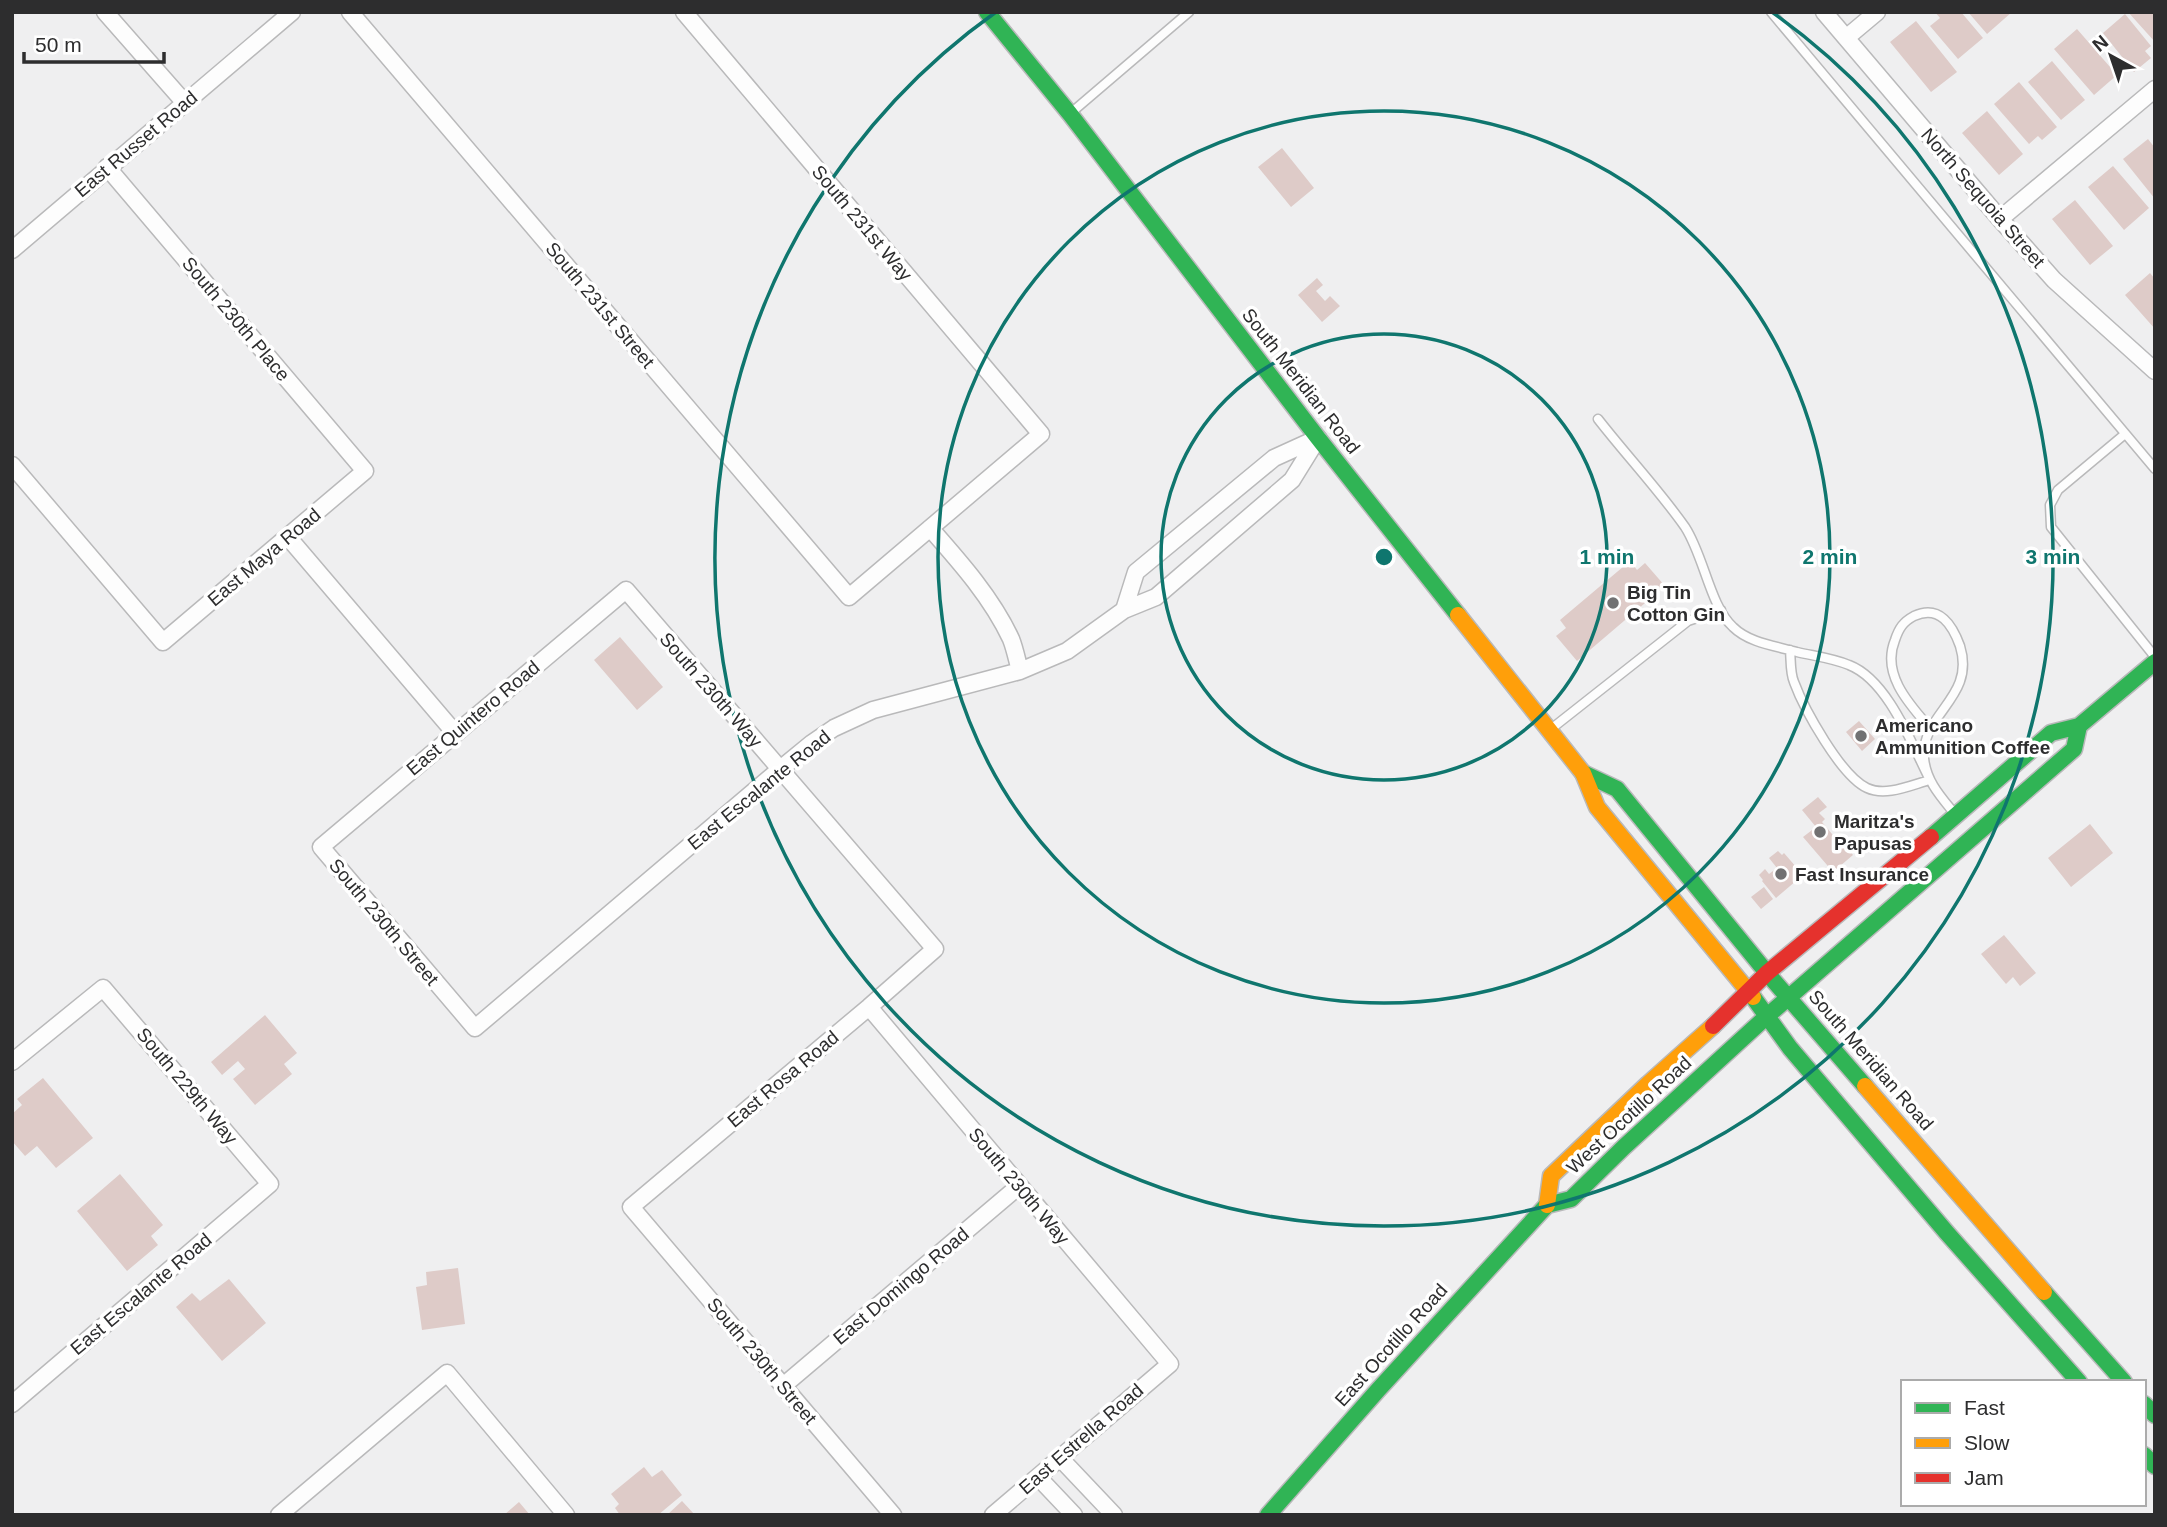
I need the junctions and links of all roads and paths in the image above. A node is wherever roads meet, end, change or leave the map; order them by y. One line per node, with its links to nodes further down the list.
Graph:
1 (105, 12): 12 (street)
2 (292, 12): 12 (street, East Russet Road)
3 (350, 12): 24 (street, South 231st Street)
4 (684, 12): 24 (street, South 231st Way)
5 (987, 12): 13 (street, South Meridian Road)
6 (1189, 12): 13 (lane)
7 (1771, 12): 19 (lane)
8 (1824, 12): 10 (street, North Sequoia Street)
9 (1877, 12): 10 (street)
10 (1846, 38): 15 (street, North Sequoia Street)
11 (2155, 89): 15 (street)
12 (184, 103): 14 (street, East Russet Road)
13 (1070, 114): 20 (street, South Meridian Road)
14 (107, 167): 16 (street, East Russet Road); 23 (street, South 230th Place)
15 (2000, 219): 17 (street, North Sequoia Street)
16 (12, 250)
17 (2155, 371)
18 (1598, 419): 28 (lane)
19 (2125, 434): 22 (lane); 30 (lane)
20 (1318, 438): 27 (street, East Escalante Road); 27 (street); 34 (street, South Meridian Road)
21 (12, 465): 25 (street, East Maya Road)
22 (2155, 469)
23 (365, 471): 25 (street, East Maya Road)
24 (930, 528): 31 (street)
25 (288, 537): 35 (street)
26 (626, 590): 35 (street, East Quintero Road); 36 (street, South 230th Way)
27 (1124, 610): 31 (street, East Escalante Road)
28 (1721, 610): 29 (lane); 34 (lane)
29 (1790, 650): 38 (lane); 38 (lane)
30 (2155, 659): 32 (street, West Ocotillo Road)
31 (1020, 671): 36 (street, East Escalante Road)
32 (2079, 726): 39 (street, West Ocotillo Road); 44 (street, West Ocotillo Road)
33 (1930, 728): 33 (lane); 38 (lane)
34 (1548, 731): 37 (street, South Meridian Road)
35 (455, 733): 40 (street, East Quintero Road)
36 (779, 770): 41 (street, South 230th Way); 47 (street, East Escalante Road)
37 (1583, 773): 42 (street, South Meridian Road); 43 (street, South Meridian Road)
38 (1930, 780): 39 (lane)
39 (1956, 816): 42 (street, West Ocotillo Road)
40 (321, 847): 47 (street, South 230th Street)
41 (935, 949): 45 (street, East Rosa Road)
42 (1767, 972): 43 (street, West Ocotillo Road); 44 (street, South Meridian Road)
43 (1748, 990): 46 (street, South Meridian Road); 51 (street, West Ocotillo Road)
44 (1790, 998): 46 (street, West Ocotillo Road); 55 (street, South Meridian Road)
45 (869, 1007): 50 (street, South 230th Way); 52 (street, East Rosa Road)
46 (1766, 1017): 51 (street, West Ocotillo Road); 54 (street, South Meridian Road)
47 (475, 1028)
48 (12, 1062): 49 (street, South 229th Way)
49 (270, 1184): 57 (street, East Escalante Road)
50 (1019, 1186): 53 (street, South 230th Way); 56 (street, East Domingo Road)
51 (1547, 1205): 66 (street, East Ocotillo Road)
52 (631, 1207): 56 (street, South 230th Street)
53 (1170, 1364): 58 (street, East Estrella Road)
54 (2076, 1380)
55 (2122, 1380)
56 (783, 1386): 62 (street, South 230th Street)
57 (12, 1404)
58 (1060, 1458): 59 (street, East Estrella Road); 65 (street)
59 (1038, 1477): 63 (street, East Estrella Road); 64 (street)
60 (279, 1515): 61 (street)
61 (566, 1515)
62 (893, 1515)
63 (993, 1515)
64 (1074, 1515)
65 (1114, 1515)
66 (1268, 1515)

